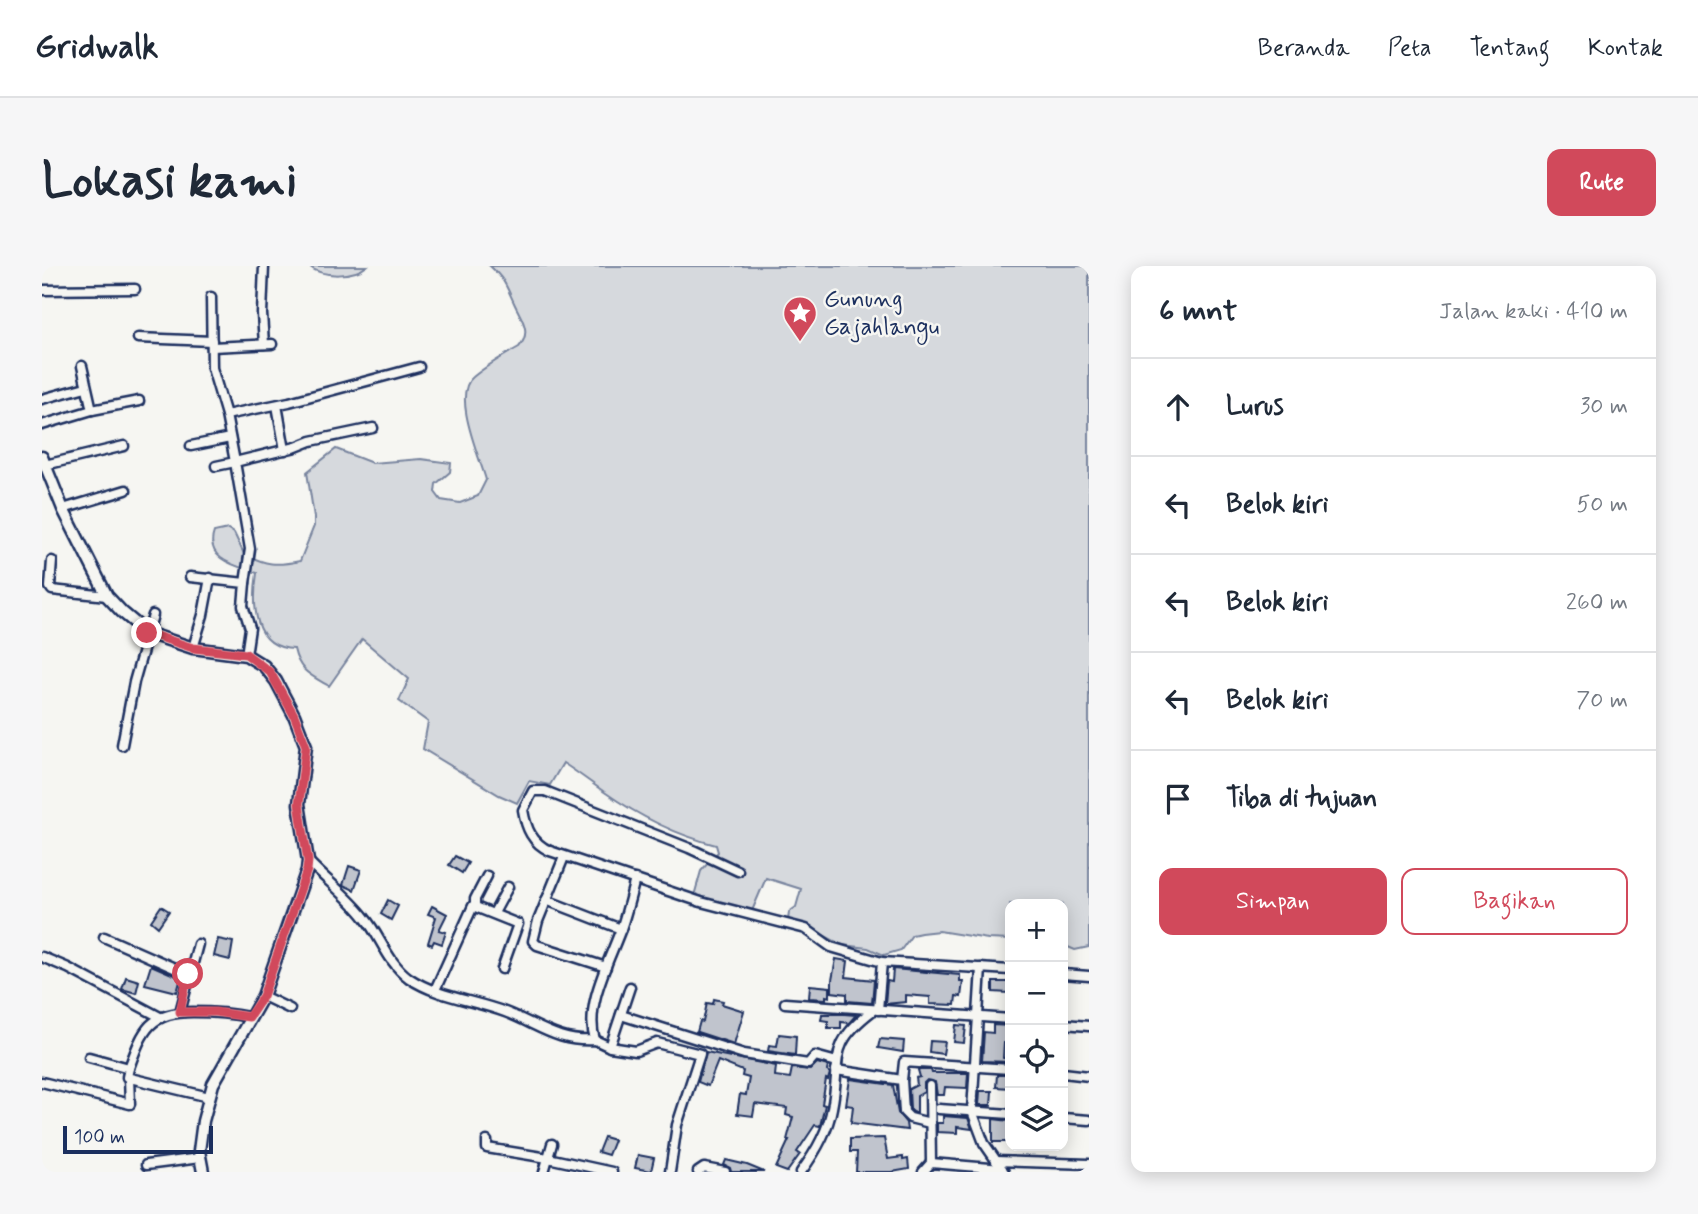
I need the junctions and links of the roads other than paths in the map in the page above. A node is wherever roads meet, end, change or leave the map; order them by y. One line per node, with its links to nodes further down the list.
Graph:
1 (264, 266): 6 (street)
2 (135, 289): 3 (street)
3 (42, 290)
4 (211, 297): 6 (street)
5 (138, 338): 6 (street)
6 (212, 344): 14 (street)
7 (82, 366): 13 (street)
8 (419, 367): 12 (street)
9 (82, 388): 10 (street)
10 (42, 399)
11 (139, 401): 13 (street)
12 (277, 405): 14 (street); 20 (street)
13 (92, 410): 15 (street)
14 (226, 415): 17 (street)
15 (42, 425)
16 (373, 428): 20 (street)
17 (230, 438): 19 (street); 22 (street)
18 (124, 446): 21 (street)
19 (191, 446)
20 (285, 450): 22 (street)
21 (43, 461): 25 (street)
22 (236, 462): 23 (street); 29 (street)
23 (216, 466)
24 (126, 490): 25 (street)
25 (63, 509): 30 (street)
26 (52, 561): 30 (street)
27 (190, 578): 28 (street)
28 (210, 578): 29 (street); 33 (street)
29 (245, 583): 34 (street)
30 (107, 596): 32 (street)
31 (153, 615): 32 (street)
32 (147, 633): 33 (street); 35 (street)
33 (193, 648): 34 (street)
34 (246, 654): 37 (street)
35 (122, 745)
36 (564, 857): 38 (street); 40 (street); 42 (street)
37 (308, 861): 58 (street); 59 (street)
38 (738, 871)
39 (487, 876): 43 (street)
40 (635, 879): 45 (street); 49 (street)
41 (508, 887): 44 (street)
42 (546, 900): 45 (street); 50 (street)
43 (475, 905): 44 (street); 58 (street)
44 (494, 913): 52 (street)
45 (621, 929): 50 (street)
46 (104, 937): 54 (street)
47 (198, 944): 54 (street)
48 (42, 957): 65 (street)
49 (882, 962): 51 (street); 62 (street)
50 (606, 967): 71 (street)
51 (981, 968): 53 (street); 67 (street)
52 (502, 969)
53 (1005, 970)
54 (188, 974): 63 (street)
55 (1068, 974): 56 (street)
56 (1089, 976)
57 (630, 987): 64 (street)
58 (435, 990): 71 (street)
59 (263, 996): 61 (street); 66 (street)
60 (785, 1003): 62 (street)
61 (290, 1009)
62 (875, 1011): 67 (street); 74 (street)
63 (180, 1012): 65 (street); 66 (street)
64 (621, 1016): 72 (street); 74 (street)
65 (160, 1017): 78 (street)
66 (249, 1017): 83 (street)
67 (977, 1017): 68 (street); 75 (street)
68 (1005, 1020)
69 (1068, 1024): 70 (street)
70 (1089, 1026)
71 (595, 1040): 72 (street)
72 (610, 1047): 102 (street)
73 (89, 1057): 78 (street)
74 (836, 1066): 80 (street); 105 (street)
75 (974, 1066): 76 (street); 80 (street); 85 (street)
76 (1005, 1069)
77 (1068, 1074): 79 (street)
78 (131, 1076): 81 (street); 83 (street)
79 (1089, 1076)
80 (902, 1080): 89 (street)
81 (42, 1082)
82 (930, 1086): 89 (street)
83 (209, 1097): 92 (street)
84 (939, 1109): 85 (street)
85 (972, 1111): 86 (street); 94 (street)
86 (1005, 1114)
87 (1068, 1118): 88 (street)
88 (1089, 1120)
89 (930, 1123): 95 (street)
90 (486, 1141): 93 (street)
91 (552, 1144): 93 (street)
92 (200, 1158): 97 (street); 99 (street)
93 (548, 1158): 100 (street); 101 (street)
94 (996, 1161): 96 (street); 98 (street)
95 (931, 1163): 98 (street); 106 (street)
96 (1089, 1164)
97 (146, 1165)
98 (1003, 1171)
99 (203, 1172)
100 (544, 1172)
101 (612, 1172)
102 (670, 1172)
103 (698, 1172): 104 (street)
104 (725, 1172)
105 (801, 1172)
106 (923, 1172)

